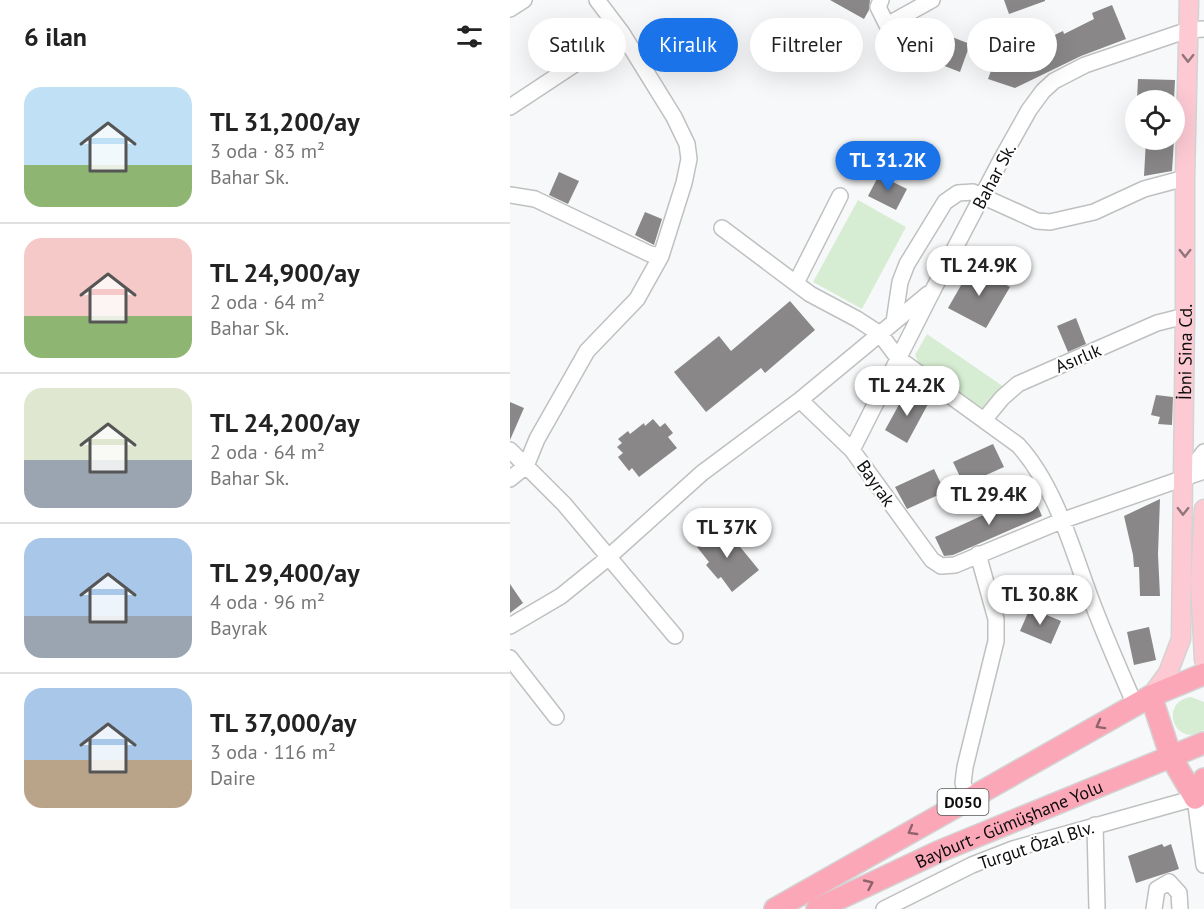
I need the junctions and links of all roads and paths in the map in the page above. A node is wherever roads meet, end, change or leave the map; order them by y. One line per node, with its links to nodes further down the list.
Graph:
1 (524, 0): 6 (street)
2 (597, 0): 7 (street)
3 (881, 0): 4 (street)
4 (932, 0)
5 (1188, 0): 8 (main road, İbni Sina Cd.)
6 (510, 9)
7 (611, 18)
8 (1196, 30): 12 (main road, İbni Sina Cd., one-way to 12); 15 (street, Bahar Sk.)
9 (626, 39): 17 (street)
10 (563, 72): 11 (street)
11 (510, 107)
12 (1185, 178): 15 (street); 20 (main road, İbni Sina Cd., one-way to 20)
13 (510, 195): 17 (street)
14 (840, 196): 18 (street)
15 (983, 196): 19 (street, Bahar Sk.); 21 (street)
16 (722, 228): 18 (street)
17 (661, 256): 29 (street)
18 (795, 283): 22 (street)
19 (933, 290): 21 (street); 23 (street, Bahar Sk.)
20 (1185, 316): 25 (street, Asırlık); 31 (main road, İbni Sina Cd.)
21 (894, 322): 22 (street)
22 (880, 334): 23 (street); 24 (street)
23 (898, 358): 25 (street); 27 (street, Bahar Sk.)
24 (800, 400): 27 (street, Bayrak); 36 (street)
25 (984, 420): 34 (street)
26 (510, 450): 29 (street)
27 (852, 450): 35 (street, Bayrak)
28 (1204, 452): 31 (street)
29 (526, 466): 32 (street); 36 (street)
30 (1204, 471): 31 (street, Bayrak)
31 (1184, 478): 34 (street, Bayrak); 43 (main road, İbni Sina Cd., one-way to 43)
32 (510, 479)
33 (1204, 509): 37 (main road)
34 (1061, 521): 35 (street, Bayrak); 43 (street)
35 (978, 554): 49 (street)
36 (609, 557): 38 (street); 39 (street)
37 (1202, 582): 41 (main road)
38 (510, 626)
39 (675, 636)
40 (510, 658): 44 (street)
41 (1204, 660)
42 (1204, 674): 43 (highway, Bayburt - Gümüşhane Yolu / D050)
43 (1143, 701): 46 (highway); 49 (highway, Bayburt - Gümüşhane Yolu / D050, one-way to 49)
44 (556, 717)
45 (1204, 742): 46 (highway, Bayburt - Gümüşhane Yolu / D050)
46 (1171, 757): 48 (highway); 54 (highway, Bayburt - Gümüşhane Yolu / D050, one-way to 46)
47 (1204, 778): 48 (highway)
48 (1195, 798): 50 (street, Turgut Özal Blv.); 51 (street)
49 (968, 799): 53 (highway, Bayburt - Gümüşhane Yolu / D050, one-way to 53)
50 (1095, 825): 52 (street, Turgut Özal Blv.); 55 (street)
51 (1204, 865)
52 (893, 907)
53 (775, 909)
54 (816, 909)
55 (1097, 909)
56 (1154, 909): 57 (street)
57 (1180, 909)

